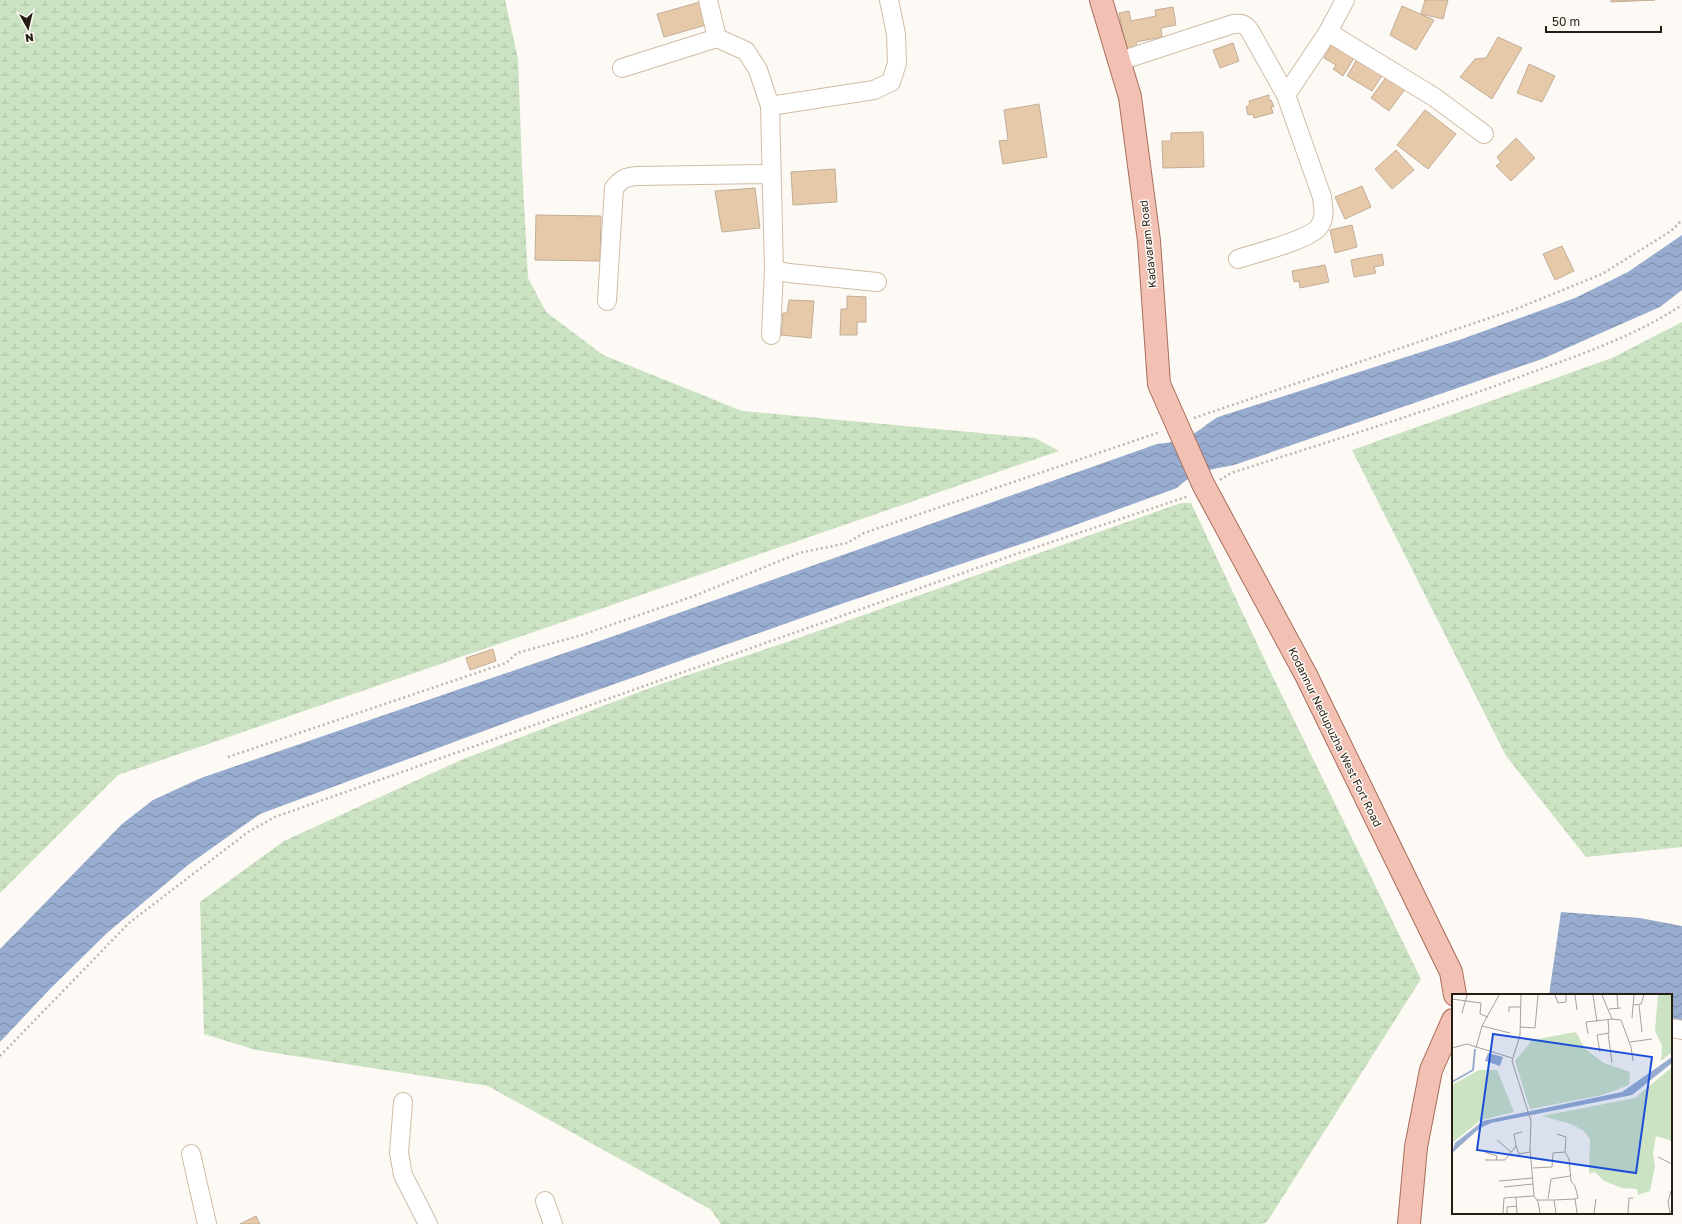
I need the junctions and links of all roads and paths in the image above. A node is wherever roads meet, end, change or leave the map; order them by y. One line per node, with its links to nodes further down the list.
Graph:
1 (708, 0): 6 (street)
2 (890, 0): 10 (street)
3 (1101, 0): 7 (main road, Kadavaram Road)
4 (1345, 0): 5 (street)
5 (1328, 32): 9 (street); 11 (street)
6 (717, 38): 8 (street); 10 (street)
7 (1120, 62): 9 (street); 20 (main road, Kadavaram Road)
8 (622, 68)
9 (1286, 95): 14 (street)
10 (770, 106): 12 (street)
11 (1484, 134)
12 (771, 174): 15 (street); 17 (street)
13 (1682, 220): 20 (path)
14 (1238, 260)
15 (774, 270): 16 (street); 19 (street)
16 (878, 282)
17 (607, 300)
18 (1682, 305): 21 (path)
19 (771, 335)
20 (1178, 428): 21 (main road, Kadavaram Road); 22 (path)
21 (1205, 487): 23 (main road, Kodannur Nedupuzha West Fort Road); 27 (path)
22 (228, 757)
23 (1455, 994)
24 (1452, 1022): 34 (main road)
25 (1672, 1028): 26 (street)
26 (1682, 1030)
27 (0, 1056)
28 (403, 1102): 32 (street)
29 (191, 1154): 31 (street)
30 (545, 1201): 33 (street)
31 (207, 1224)
32 (428, 1224)
33 (553, 1224)
34 (1409, 1224)

